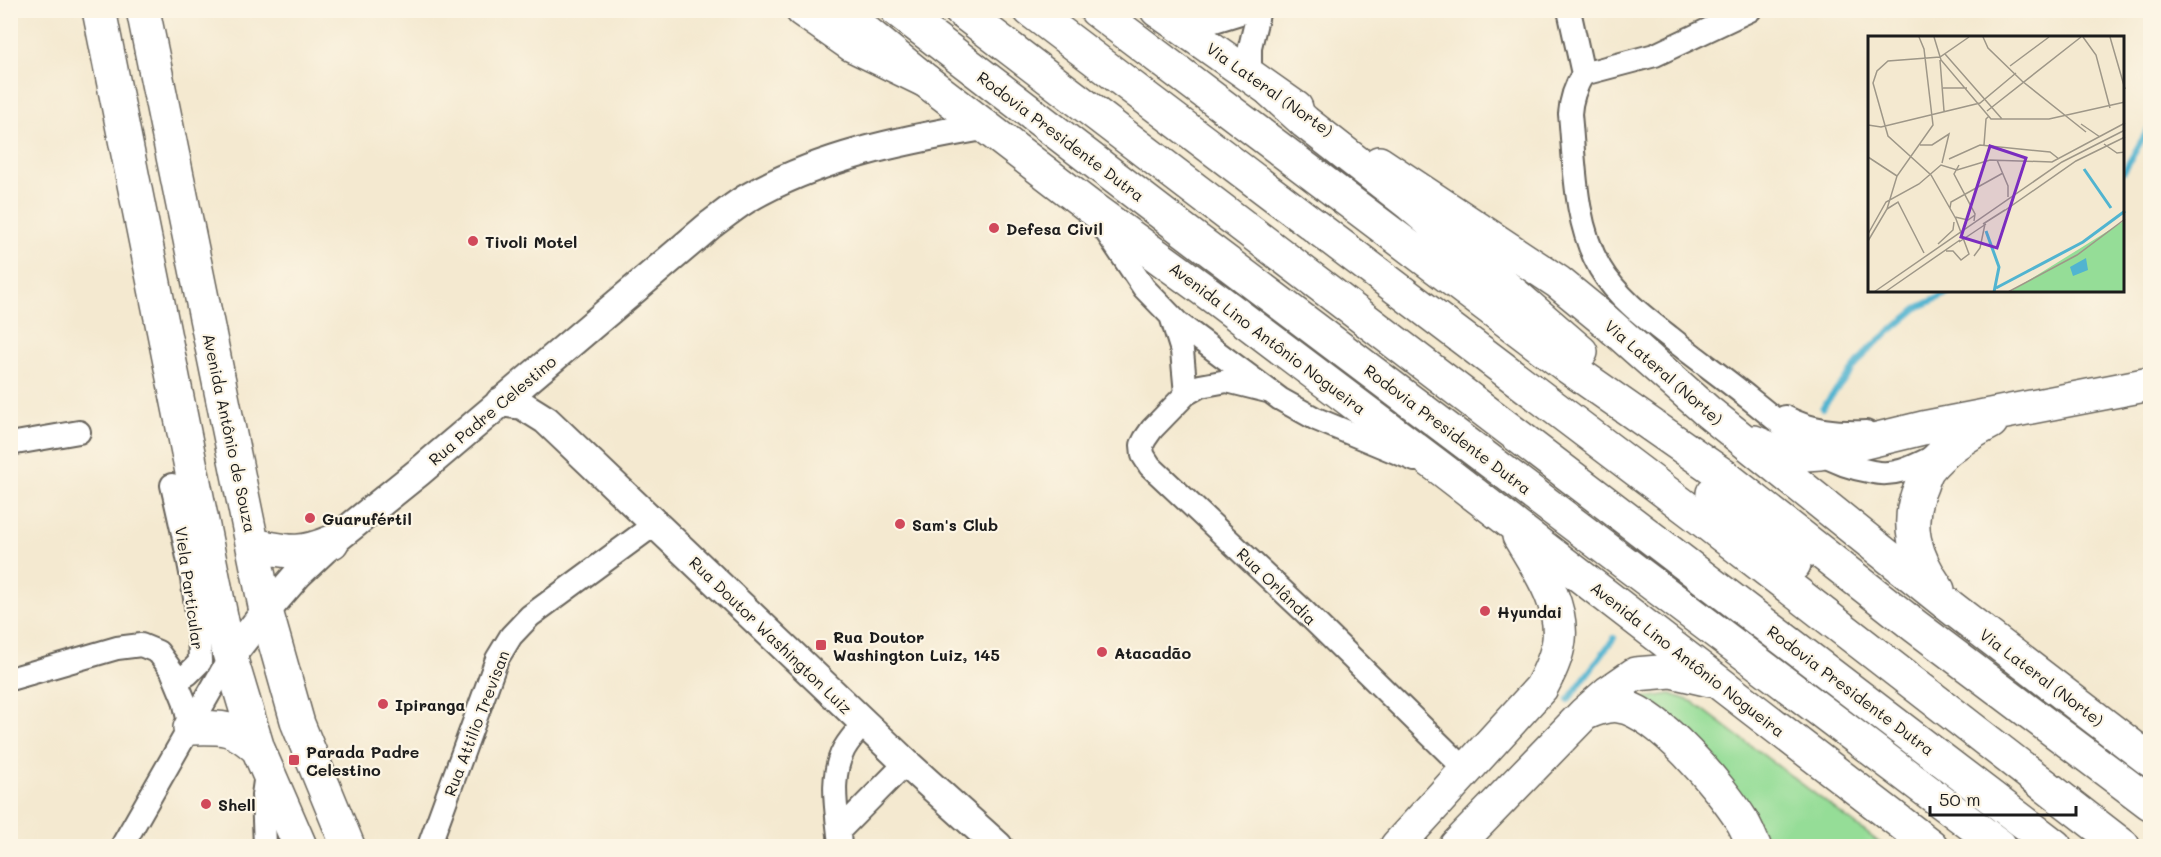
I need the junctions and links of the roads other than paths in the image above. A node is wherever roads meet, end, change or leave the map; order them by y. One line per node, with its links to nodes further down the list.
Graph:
1 (99, 10): 45 (main road)
2 (143, 10): 42 (main road, Avenida Antônio de Souza)
3 (802, 10): 16 (main road, Avenida Lino Antônio Nogueira)
4 (839, 10): 16 (main road)
5 (897, 10): 70 (main road, Rodovia Presidente Dutra)
6 (960, 10): 71 (main road, Rodovia Presidente Dutra)
7 (1030, 10): 59 (main road)
8 (1096, 10): 21 (main road)
9 (1157, 10): 14 (main road, Via Lateral (Norte))
10 (1250, 10): 14 (street)
11 (1259, 10): 17 (street)
12 (1569, 10): 15 (street)
13 (1750, 10): 15 (street)
14 (1185, 30): 17 (main road, Via Lateral (Norte))
15 (1584, 74): 26 (street)
16 (926, 81): 18 (main road, Avenida Lino Antônio Nogueira)
17 (1261, 84): 29 (main road, Via Lateral (Norte)); 37 (main road)
18 (983, 126): 19 (main road, Avenida Lino Antônio Nogueira); 22 (street, Rua Padre Celestino)
19 (1090, 207): 20 (street, Avenida Lino Antônio Nogueira); 36 (main road, Avenida Lino Antônio Nogueira)
20 (1172, 319): 24 (street, Avenida Lino Antônio Nogueira); 25 (street)
21 (1564, 364): 37 (main road); 59 (main road)
22 (539, 370): 27 (street, Rua Padre Celestino); 30 (street)
23 (2151, 384): 28 (main road)
24 (1271, 392): 25 (street); 36 (street, Avenida Lino Antônio Nogueira)
25 (1186, 394): 55 (street, Rua Orlândia)
26 (1751, 400): 31 (street); 35 (street)
27 (500, 402): 30 (street, Rua Doutor Washington Luiz); 41 (street, Rua Padre Celestino)
28 (2023, 408): 31 (main road); 34 (main road)
29 (1707, 411): 35 (main road); 43 (main road, Via Lateral (Norte))
30 (546, 420): 39 (street, Rua Doutor Washington Luiz)
31 (1923, 428): 35 (main road)
32 (79, 432): 33 (street)
33 (10, 444)
34 (1947, 450): 35 (street); 43 (main road)
35 (1820, 453)
36 (1444, 471): 40 (main road, Avenida Lino Antônio Nogueira)
37 (1723, 475): 56 (main road)
38 (172, 484): 47 (street, Viela Particular)
39 (655, 524): 50 (street, Rua Doutor Washington Luiz); 64 (street, Rua Attilio Trevisan)
40 (1513, 524): 48 (main road, Avenida Lino Antônio Nogueira); 55 (main road)
41 (332, 542): 42 (main road); 44 (street, Rua Padre Celestino)
42 (253, 545): 44 (main road, Avenida Antônio de Souza)
43 (1952, 608): 53 (main road, Via Lateral (Norte))
44 (266, 611): 45 (street, Rua Padre Celestino); 63 (main road, Avenida Antônio de Souza)
45 (230, 657): 51 (street, Rua Padre Celestino); 52 (main road)
46 (10, 680): 47 (street)
47 (176, 681): 51 (street)
48 (1720, 683): 49 (main road); 69 (main road, Avenida Lino Antônio Nogueira)
49 (1584, 714): 67 (main road); 68 (main road)
50 (864, 723): 54 (street, Rua Doutor Washington Luiz); 58 (street)
51 (190, 728): 52 (main road); 60 (street, Rua Padre Celestino)
52 (262, 760): 61 (street); 62 (main road)
53 (2151, 760)
54 (906, 763): 58 (street); 65 (street, Rua Doutor Washington Luiz)
55 (1467, 771): 57 (main road)
56 (2151, 803)
57 (1408, 836): 66 (main road)
58 (840, 839)
59 (2113, 839)
60 (122, 846)
61 (265, 846)
62 (300, 846)
63 (348, 846)
64 (429, 846)
65 (998, 846)
66 (1445, 846)
67 (1456, 846)
68 (1754, 846)
69 (1931, 846)
70 (2000, 846)
71 (2055, 846)

